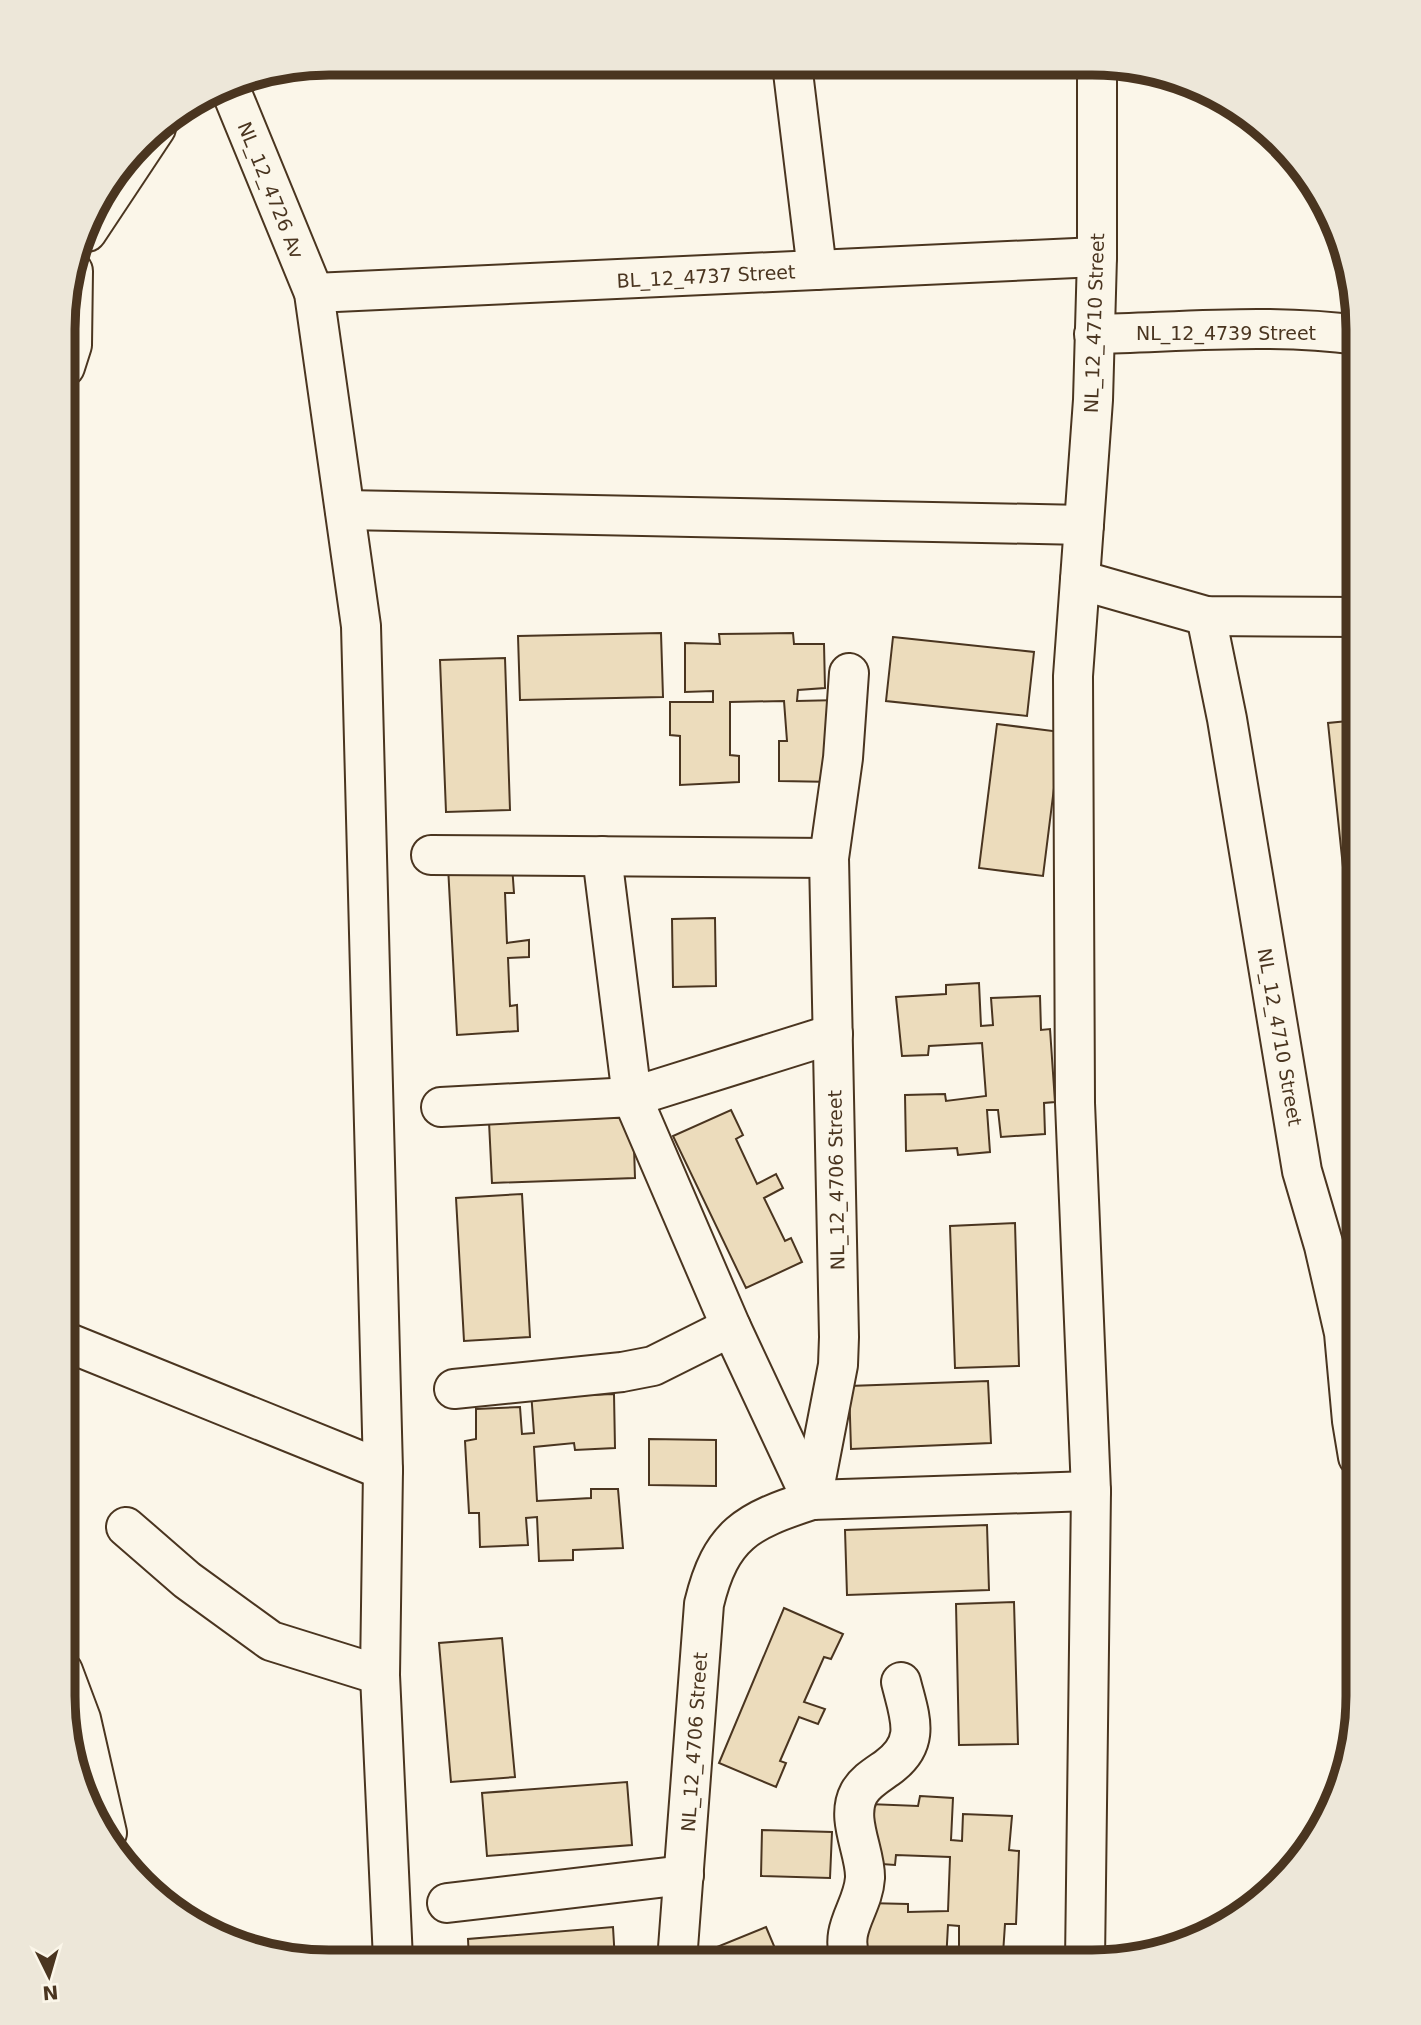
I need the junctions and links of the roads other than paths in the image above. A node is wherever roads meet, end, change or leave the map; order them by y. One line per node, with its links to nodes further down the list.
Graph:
1 (793, 75): 5 (street)
2 (1097, 75): 4 (street, NL_12_4710 Street)
3 (233, 95): 6 (street, NL_12_4726 Av)
4 (1097, 257): 5 (street, BL_12_4737 Street); 7 (street, NL_12_4710 Street)
5 (817, 271): 6 (street, BL_12_4737 Street)
6 (314, 293): 9 (street, NL_12_4726 Av)
7 (1094, 334): 8 (street, NL_12_4739 Street); 10 (street, NL_12_4710 Street)
8 (1346, 334)
9 (345, 510): 10 (street); 25 (street, NL_12_4726 Av)
10 (1084, 525): 11 (street, NL_12_4710 Street)
11 (1080, 580): 12 (street); 26 (street, NL_12_4710 Street)
12 (1206, 616): 13 (street); 23 (street, NL_12_4710 Street)
13 (1346, 617)
14 (849, 674): 17 (street, NL_12_4706 Street)
15 (431, 855): 16 (street)
16 (602, 856): 17 (street); 19 (street)
17 (829, 858): 18 (street, NL_12_4706 Street)
18 (833, 1034): 19 (street); 27 (street, NL_12_4706 Street)
19 (632, 1097): 20 (street); 21 (street)
20 (441, 1107)
21 (731, 1327): 24 (street); 27 (street)
22 (75, 1345): 25 (street)
23 (1346, 1355)
24 (454, 1389)
25 (383, 1470): 29 (street, NL_12_4726 Av)
26 (1091, 1491): 27 (street, NL_12_4706 Street); 38 (street, NL_12_4710 Street)
27 (812, 1500): 33 (street, NL_12_4706 Street)
28 (126, 1527): 29 (street)
29 (380, 1675): 35 (street, NL_12_4726 Av)
30 (901, 1682): 37 (street)
31 (76, 1704): 32 (street)
32 (102, 1809)
33 (684, 1875): 34 (street); 36 (street, NL_12_4706 Street)
34 (447, 1903)
35 (393, 1950)
36 (678, 1950)
37 (849, 1950)
38 (1085, 1950)

